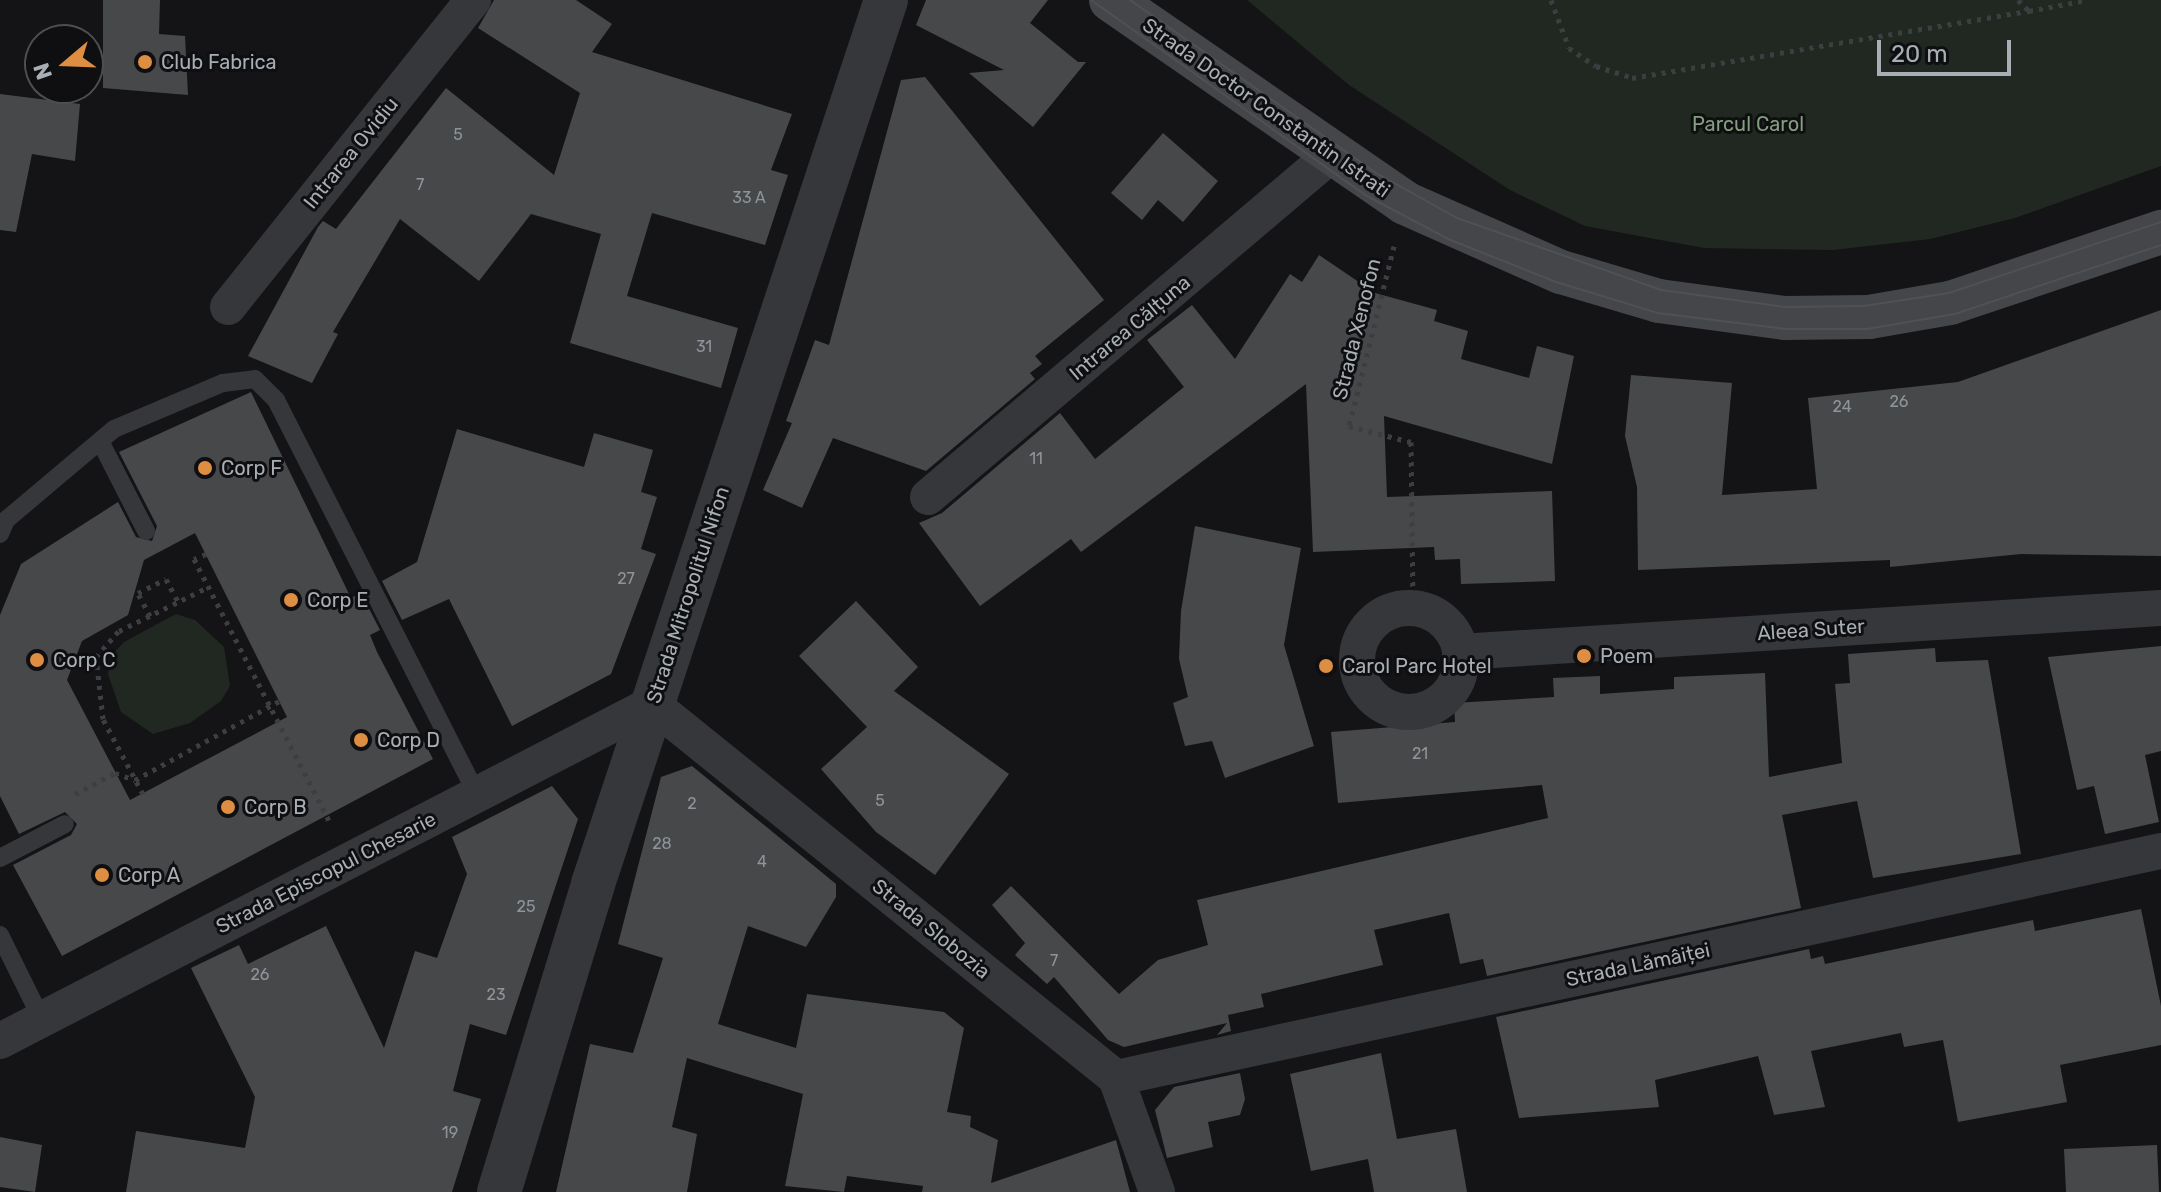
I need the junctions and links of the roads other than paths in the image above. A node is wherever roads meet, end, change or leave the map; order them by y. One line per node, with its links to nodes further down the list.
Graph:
1 (473, 0): 6 (street, Intrarea Ovidiu)
2 (886, 0): 13 (street, Strada Mitropolitul Nifon)
3 (1111, 0): 4 (main road, Strada Doctor Constantin Istrati)
4 (1330, 156): 5 (main road, Strada Doctor Constantin Istrati); 8 (street, Intrarea Călțuna)
5 (2161, 232)
6 (228, 307)
7 (100, 441): 9 (lane); 10 (lane); 14 (lane)
8 (928, 497)
9 (146, 531)
10 (0, 534)
11 (2161, 608): 12 (street, Aleea Suter)
12 (1460, 652): 12 (street)
13 (652, 704): 14 (street, Strada Episcopul Chesarie); 21 (street, Strada Slobozia); 22 (street, Strada Mitropolitul Nifon)
14 (477, 795): 19 (street, Strada Episcopul Chesarie)
15 (65, 824): 17 (lane)
16 (2161, 851): 21 (street, Strada Lămâiței)
17 (0, 858)
18 (0, 935): 19 (lane)
19 (42, 1020): 20 (street, Strada Episcopul Chesarie)
20 (0, 1041)
21 (1116, 1078): 23 (street)
22 (499, 1192)
23 (1157, 1192)

